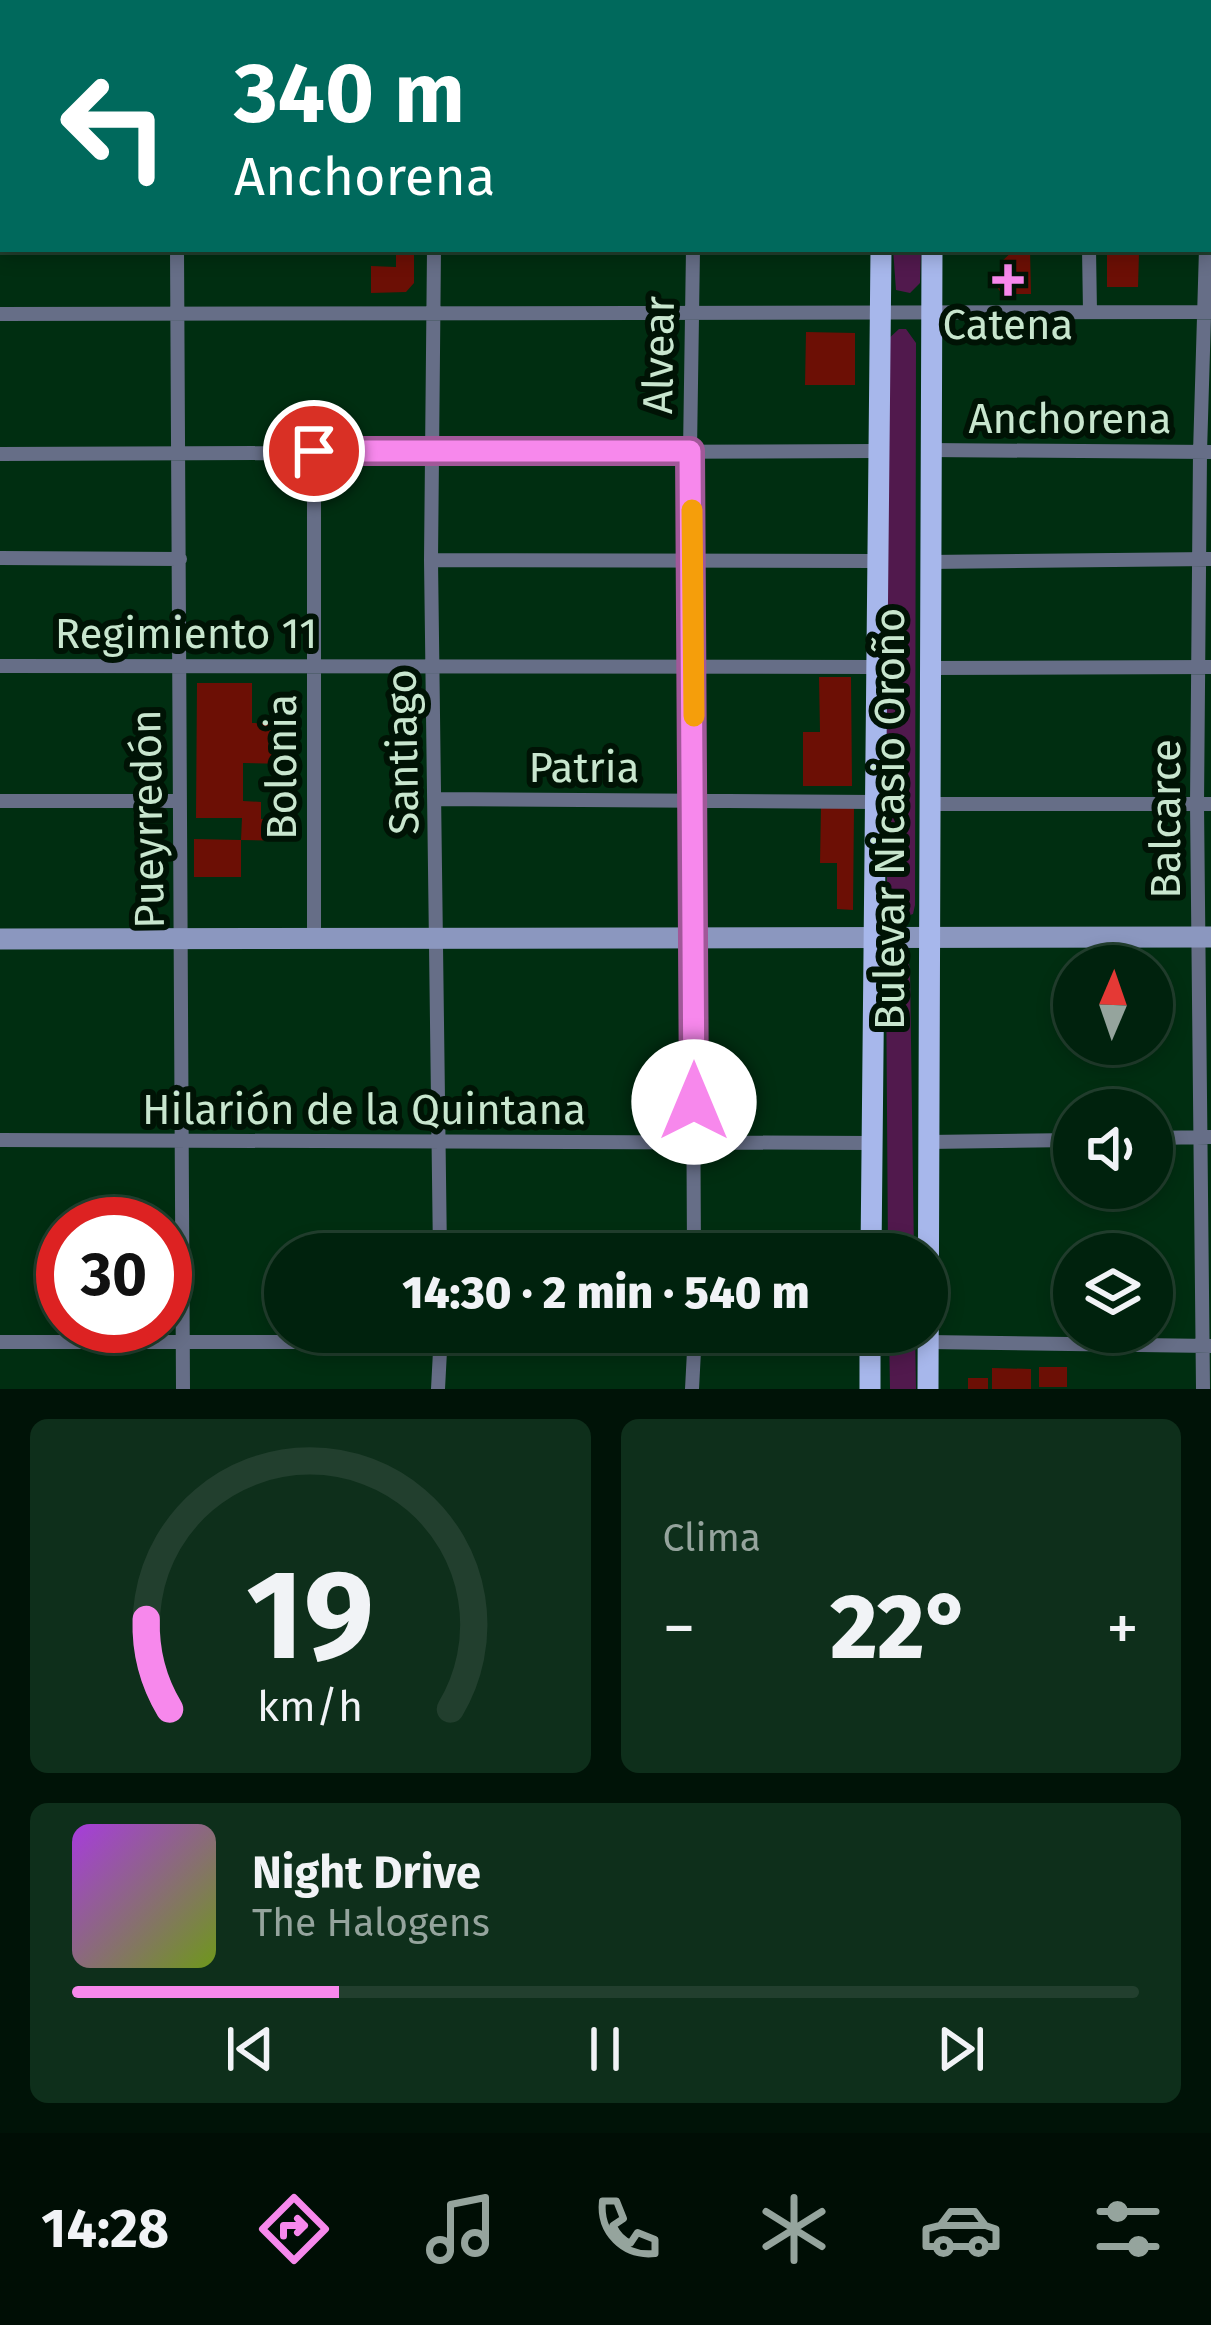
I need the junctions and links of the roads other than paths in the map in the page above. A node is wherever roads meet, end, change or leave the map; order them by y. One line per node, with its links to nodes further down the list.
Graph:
1 (177, 252): 15 (street, Pueyrredón)
2 (434, 252): 14 (street, Santiago)
3 (693, 252): 11 (street, Alvear)
4 (881, 252): 12 (main road, Bulevar Nicasio Oroño)
5 (932, 252): 8 (main road, Bulevar Nicasio Oroño)
6 (1089, 252): 9 (street)
7 (1206, 252): 10 (street, Balcarce)
8 (929, 312): 9 (street); 12 (street); 16 (main road, Bulevar Nicasio Oroño)
9 (1090, 312): 10 (street)
10 (1208, 312): 21 (street, Balcarce)
11 (693, 313): 12 (street); 14 (street); 18 (street, Alvear)
12 (879, 313): 19 (main road, Bulevar Nicasio Oroño)
13 (0, 314): 15 (street)
14 (434, 314): 15 (street); 20 (street, Santiago)
15 (178, 315): 23 (street, Pueyrredón)
16 (929, 450): 21 (street, Anchorena); 30 (main road, Bulevar Nicasio Oroño)
17 (314, 451): 20 (street); 23 (street); 33 (street, Bolonia)
18 (690, 451): 19 (street); 20 (street); 28 (street, Alvear)
19 (876, 451): 29 (main road, Bulevar Nicasio Oroño)
20 (432, 452): 27 (street, Santiago)
21 (1205, 452): 26 (street, Balcarce)
22 (0, 454): 23 (street)
23 (177, 454): 25 (street, Pueyrredón)
24 (0, 558): 25 (street)
25 (180, 559): 32 (street, Pueyrredón)
26 (1206, 559): 30 (street); 37 (street, Balcarce)
27 (431, 560): 28 (street); 34 (street, Santiago)
28 (693, 560): 29 (street); 35 (street, Alvear)
29 (877, 561): 36 (main road, Bulevar Nicasio Oroño)
30 (928, 562): 38 (main road, Bulevar Nicasio Oroño)
31 (0, 666): 32 (street, Regimiento 11)
32 (179, 666): 33 (street, Regimiento 11); 41 (street, Pueyrredón)
33 (314, 666): 34 (street, Regimiento 11); 50 (street, Bolonia)
34 (433, 667): 35 (street, Regimiento 11); 39 (street, Santiago)
35 (693, 667): 36 (street, Regimiento 11); 42 (street, Alvear)
36 (876, 667): 43 (main road, Bulevar Nicasio Oroño)
37 (1204, 667): 38 (street); 45 (street, Balcarce)
38 (928, 668): 44 (main road, Bulevar Nicasio Oroño)
39 (436, 800): 42 (street, Patria); 51 (street, Santiago)
40 (0, 801): 41 (street)
41 (179, 801): 49 (street, Pueyrredón)
42 (694, 801): 43 (street, Patria); 52 (street, Alvear)
43 (875, 802): 46 (main road, Bulevar Nicasio Oroño)
44 (928, 804): 45 (street); 47 (main road, Bulevar Nicasio Oroño)
45 (1204, 804): 48 (street, Balcarce)
46 (873, 937): 47 (street); 52 (street); 62 (main road, Bulevar Nicasio Oroño)
47 (928, 937): 48 (street); 60 (main road, Bulevar Nicasio Oroño)
48 (1205, 937): 54 (street, Balcarce)
49 (182, 938): 50 (street); 53 (street); 58 (street, Pueyrredón)
50 (314, 938): 51 (street)
51 (438, 938): 52 (street); 59 (street, Santiago)
52 (694, 938): 61 (street, Alvear)
53 (0, 939)
54 (1206, 1137): 55 (street); 73 (street, Balcarce)
55 (1173, 1138)
56 (0, 1140): 58 (street, Hilarión de la Quintana)
57 (1053, 1140): 60 (street)
58 (184, 1142): 59 (street, Hilarión de la Quintana); 63 (street, Pueyrredón)
59 (440, 1142): 61 (street, Hilarión de la Quintana); 64 (street, Santiago)
60 (928, 1142): 67 (main road, Bulevar Nicasio Oroño)
61 (694, 1143): 62 (street, Hilarión de la Quintana); 65 (street, Alvear)
62 (872, 1143): 66 (main road, Bulevar Nicasio Oroño)
63 (184, 1197)
64 (440, 1233)
65 (694, 1233)
66 (871, 1233)
67 (928, 1233)
68 (264, 1341): 71 (street)
69 (0, 1342): 70 (street)
70 (36, 1342)
71 (192, 1342)
72 (948, 1342): 73 (street)
73 (1207, 1346): 84 (street, Balcarce)
74 (184, 1353): 79 (street, Pueyrredón)
75 (440, 1353): 80 (street)
76 (693, 1353): 81 (street)
77 (870, 1353): 82 (main road)
78 (928, 1353): 83 (main road, Bulevar Nicasio Oroño)
79 (183, 1389)
80 (438, 1389)
81 (692, 1389)
82 (870, 1389)
83 (928, 1389)
84 (1204, 1389)

